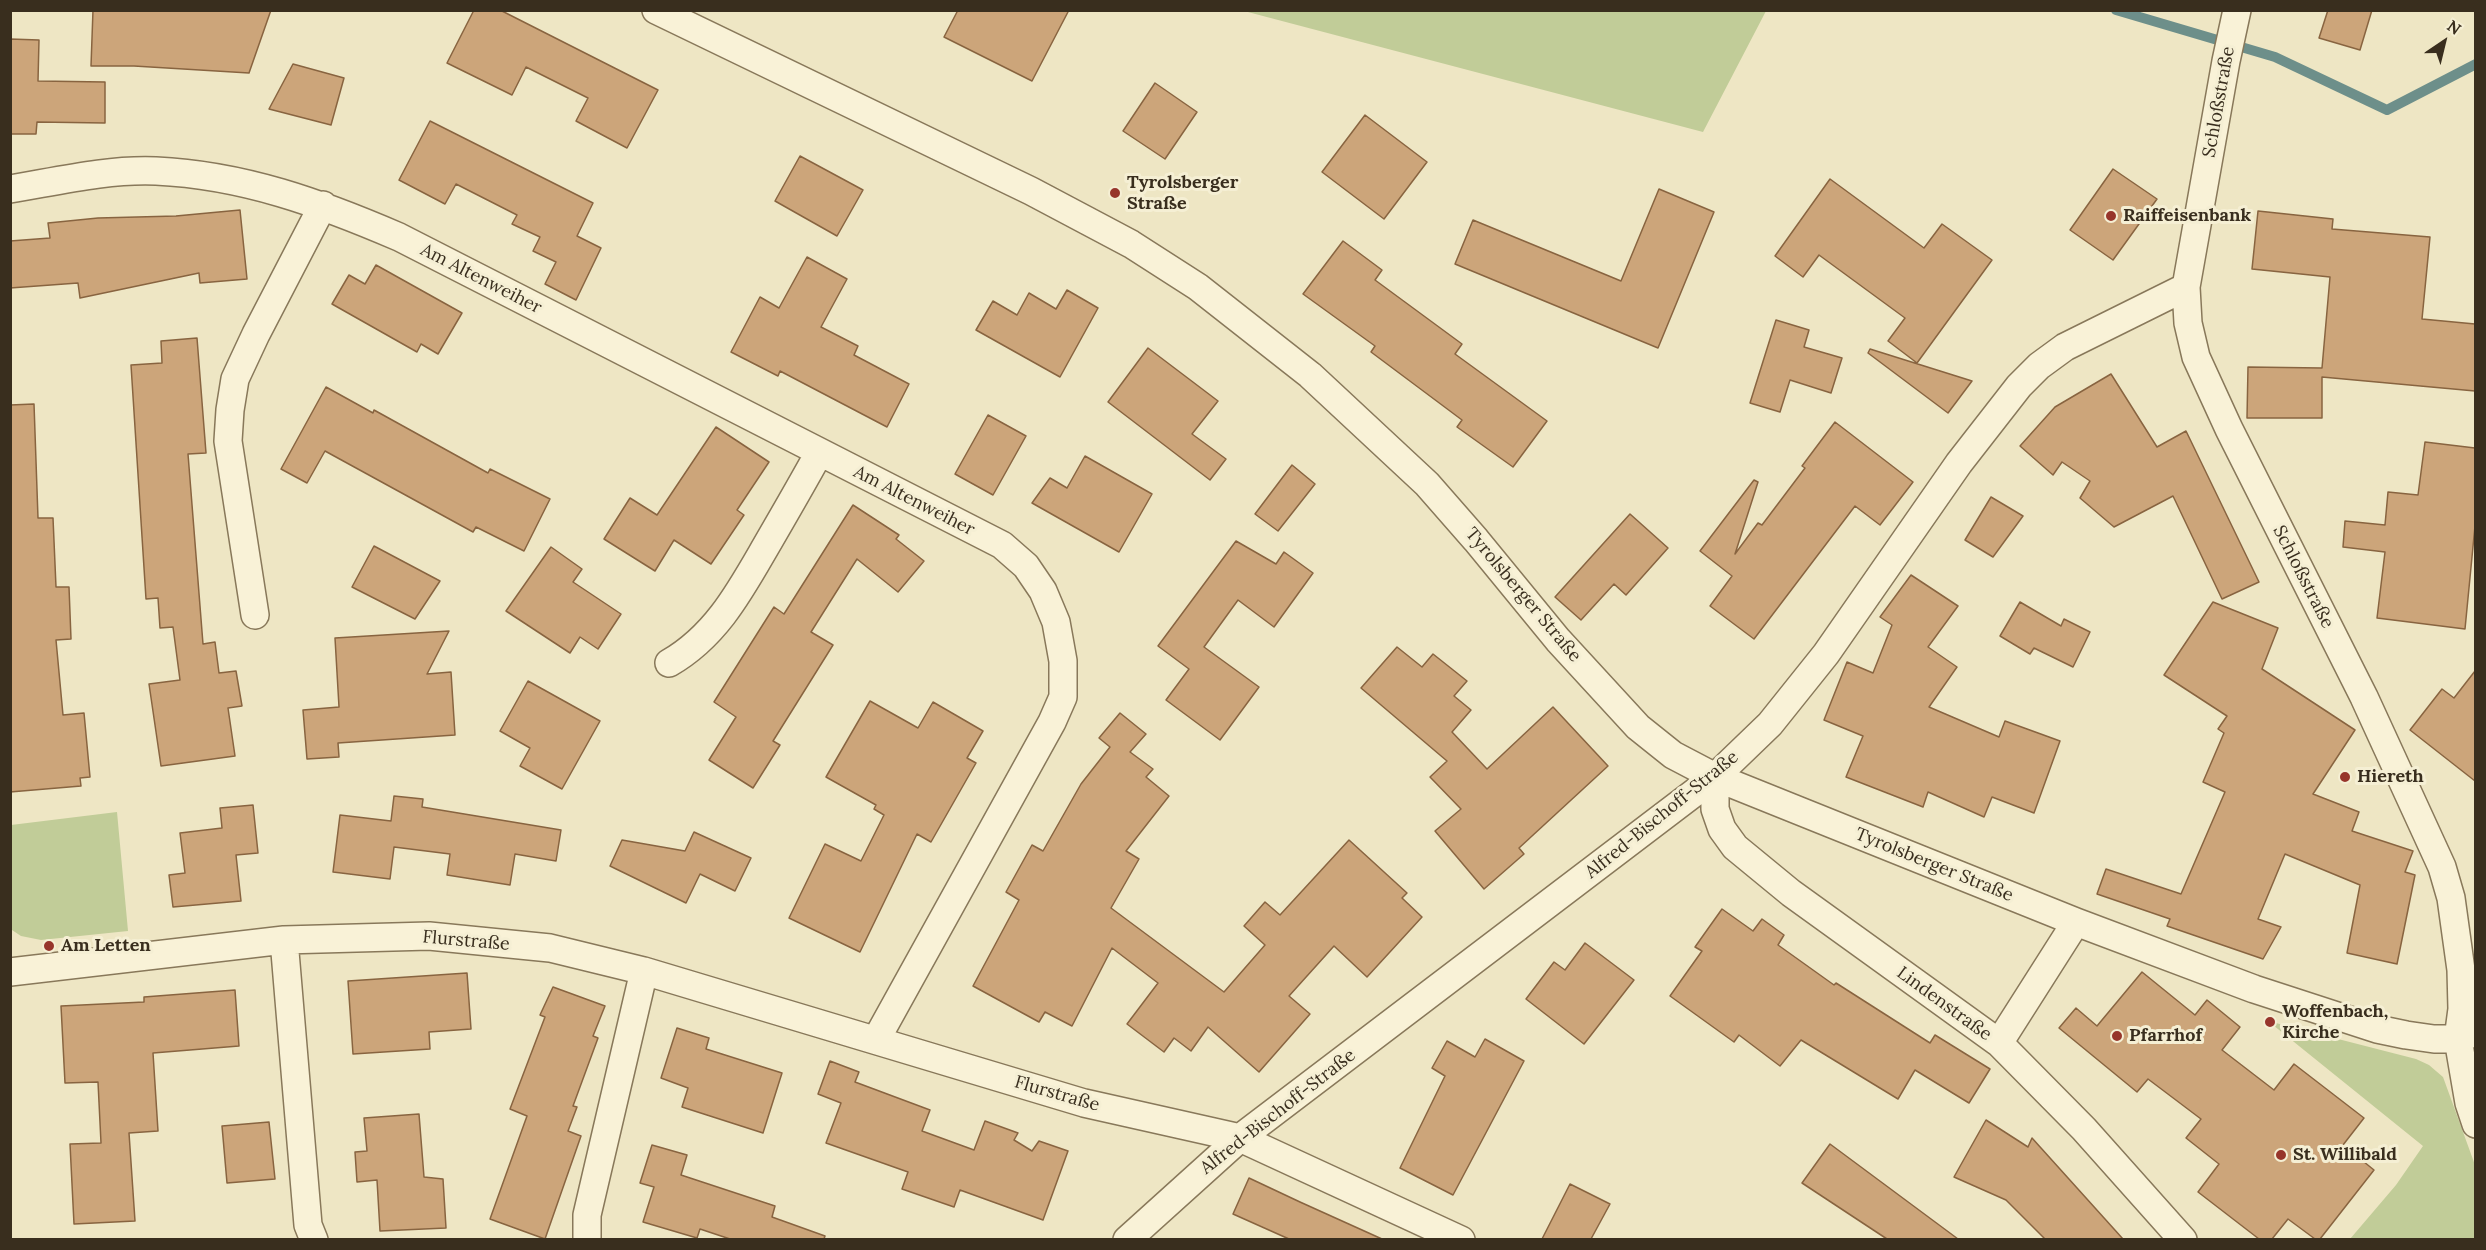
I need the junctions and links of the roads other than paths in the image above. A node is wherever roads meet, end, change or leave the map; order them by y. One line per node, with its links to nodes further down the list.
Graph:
1 (656, 10): 9 (street, Tyrolsberger Straße)
2 (2235, 18): 5 (street, Schloßstraße)
3 (10, 189): 4 (street, Am Altenweiher)
4 (324, 205): 6 (street, Am Altenweiher); 7 (street)
5 (2186, 287): 9 (street, Alfred-Bischoff-Straße); 14 (street, Schloßstraße)
6 (819, 453): 8 (street); 15 (street, Am Altenweiher)
7 (255, 615)
8 (669, 663)
9 (1715, 777): 10 (street, Tyrolsberger Straße); 16 (street, Lindenstraße); 18 (street, Alfred-Bischoff-Straße)
10 (2076, 922): 14 (street, Tyrolsberger Straße); 16 (street)
11 (284, 940): 12 (street, Flurstraße); 13 (street, Flurstraße); 19 (street)
12 (644, 971): 15 (street, Flurstraße); 20 (street)
13 (10, 972)
14 (2467, 1035): 17 (street, Schloßstraße)
15 (876, 1040): 18 (street, Flurstraße)
16 (1999, 1043): 23 (street, Lindenstraße)
17 (2475, 1124)
18 (1240, 1138): 21 (street, Alfred-Bischoff-Straße); 22 (street, Flurstraße)
19 (314, 1239)
20 (587, 1239)
21 (1127, 1239)
22 (1461, 1239)
23 (2182, 1239)

